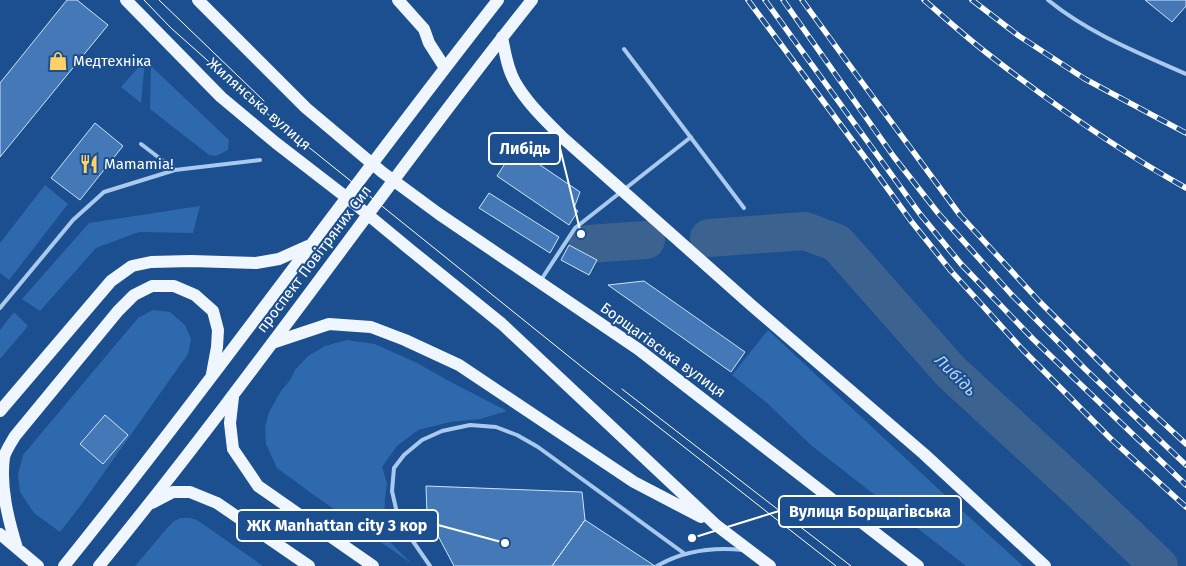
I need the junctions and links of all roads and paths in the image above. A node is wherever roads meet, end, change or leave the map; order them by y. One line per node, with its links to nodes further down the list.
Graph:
1 (126, 0): 25 (main road, Жилянська вулиця)
2 (198, 0): 15 (main road, Жилянська вулиця)
3 (398, 0): 9 (main road)
4 (498, 0): 9 (main road, проспект Повітряних Сил)
5 (532, 0): 7 (main road, проспект Повітряних Сил)
6 (1048, 0): 10 (lane)
7 (502, 37): 20 (main road, проспект Повітряних Сил); 39 (main road)
8 (624, 49): 11 (lane)
9 (445, 68): 17 (main road, проспект Повітряних Сил)
10 (1186, 74)
11 (691, 137): 16 (lane); 18 (lane)
12 (141, 144): 14 (lane)
13 (260, 160): 14 (lane)
14 (175, 170): 19 (lane)
15 (382, 172): 18 (main road, Борщагівська вулиця)
16 (744, 208)
17 (310, 245): 21 (main road, проспект Повітряних Сил); 23 (main road)
18 (540, 282): 38 (main road, Борщагівська вулиця)
19 (0, 308)
20 (272, 343): 22 (main road, проспект Повітряних Сил); 25 (main road)
21 (212, 376): 27 (main road); 31 (main road, проспект Повітряних Сил)
22 (233, 395): 24 (main road, проспект Повітряних Сил); 34 (main road)
23 (0, 411)
24 (150, 504): 32 (main road, проспект Повітряних Сил); 33 (main road)
25 (716, 525): 28 (main road)
26 (0, 534): 27 (main road)
27 (17, 548): 30 (main road)
28 (750, 550): 29 (lane); 37 (main road)
29 (685, 554): 35 (lane); 36 (lane)
30 (38, 566)
31 (64, 566)
32 (99, 566)
33 (309, 566)
34 (373, 566)
35 (430, 566)
36 (657, 566)
37 (770, 566)
38 (918, 566)
39 (1045, 566)

